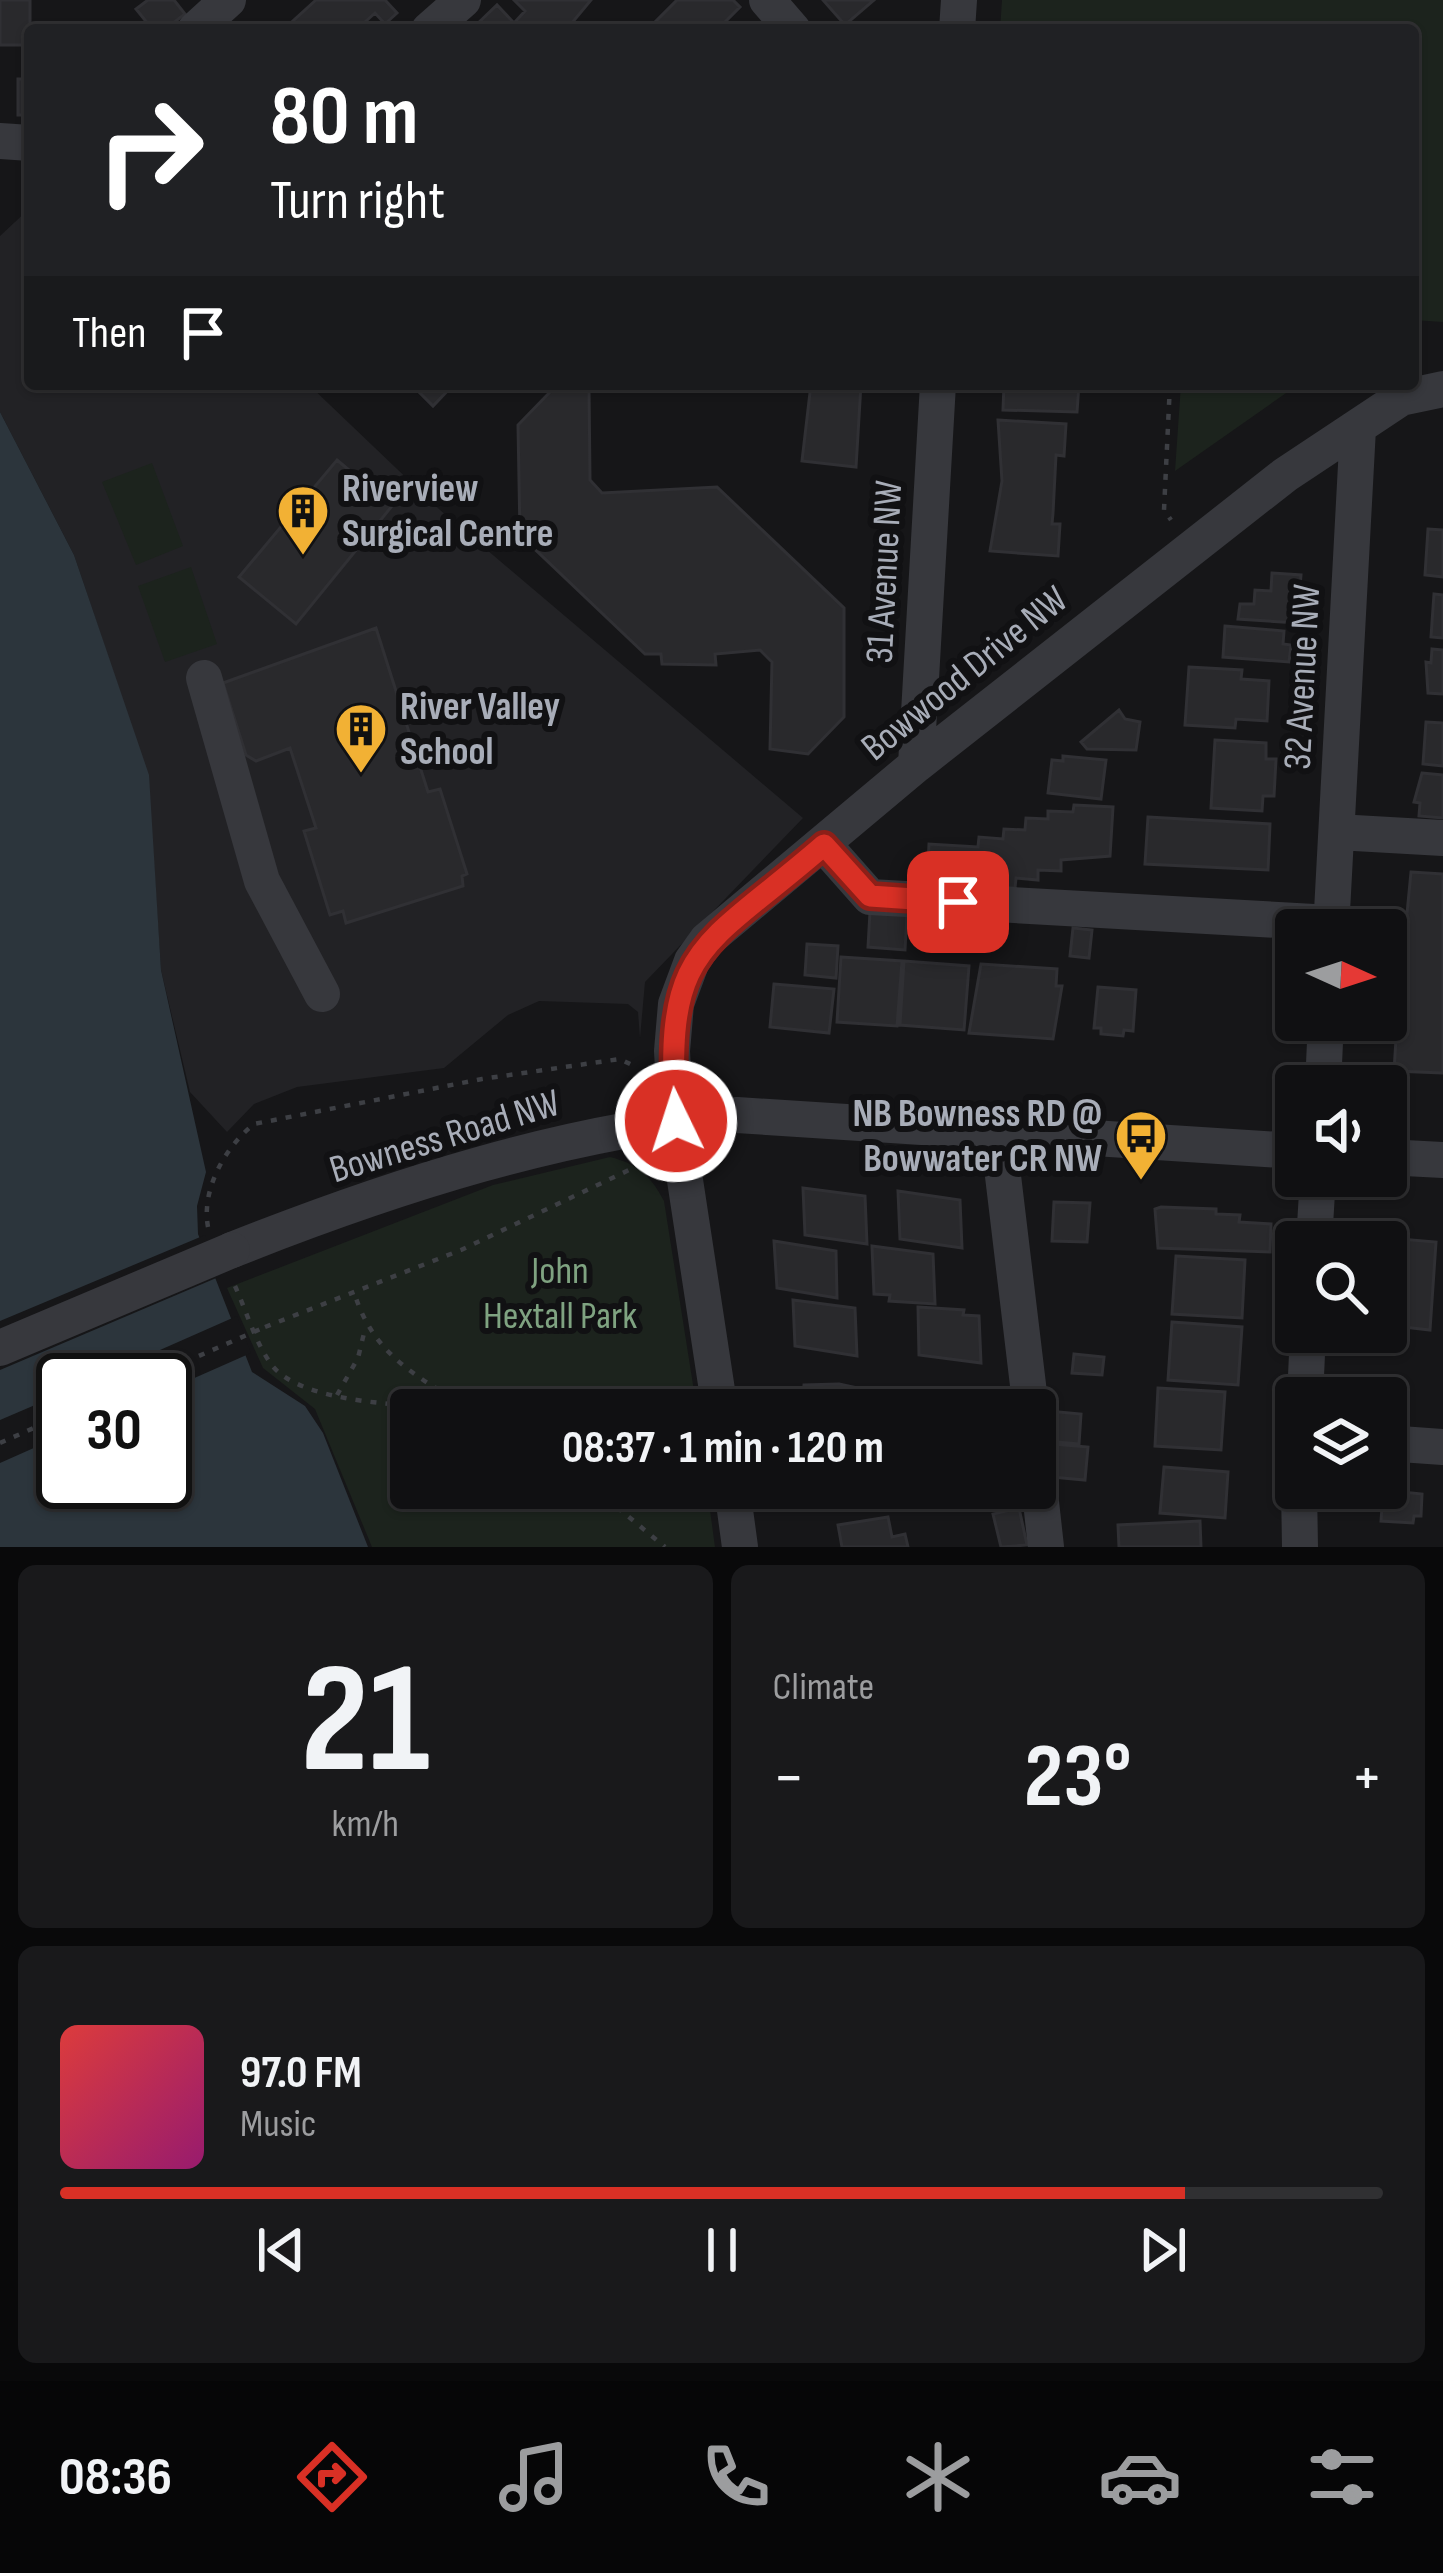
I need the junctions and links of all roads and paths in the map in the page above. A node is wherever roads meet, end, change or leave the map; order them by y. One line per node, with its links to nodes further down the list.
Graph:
1 (228, 0): 3 (street)
2 (463, 0): 4 (street)
3 (202, 24)
4 (437, 24)
5 (1443, 389): 8 (street, Bowwood Drive NW)
6 (938, 390): 11 (street, 31 Avenue NW)
7 (1170, 390): 9 (path)
8 (1358, 428): 9 (street, Bowwood Drive NW); 12 (street, 32 Avenue NW)
9 (1190, 550): 11 (street, Bowwood Drive NW)
10 (204, 678): 17 (street)
11 (916, 765): 14 (street, Bowwood Drive NW)
12 (1337, 832): 13 (street); 15 (street, 32 Avenue NW)
13 (1443, 838)
14 (824, 845): 16 (street); 18 (street, Bowwood Drive NW)
15 (1332, 909)
16 (1275, 922)
17 (322, 994)
18 (676, 1121): 19 (street, Bowness Road NW); 26 (street, Bowness Road NW, bridge); 29 (street, Bowwood Drive NW)
19 (998, 1134): 20 (street, Bowness Road NW); 30 (street)
20 (1275, 1150)
21 (1407, 1157): 22 (street)
22 (1443, 1160)
23 (646, 1166): 24 (path)
24 (356, 1295): 25 (path); 27 (path, bridge)
25 (365, 1327): 28 (path); 31 (path)
26 (0, 1348)
27 (192, 1359)
28 (438, 1389)
29 (717, 1389)
30 (1028, 1389)
31 (390, 1403)
32 (36, 1427): 33 (path)
33 (0, 1443)
34 (1407, 1444): 35 (street)
35 (1443, 1447)
36 (619, 1509): 40 (path)
37 (735, 1509): 41 (street)
38 (1042, 1509): 42 (street)
39 (1299, 1509): 43 (street)
40 (665, 1547)
41 (740, 1547)
42 (1046, 1547)
43 (1300, 1547)

